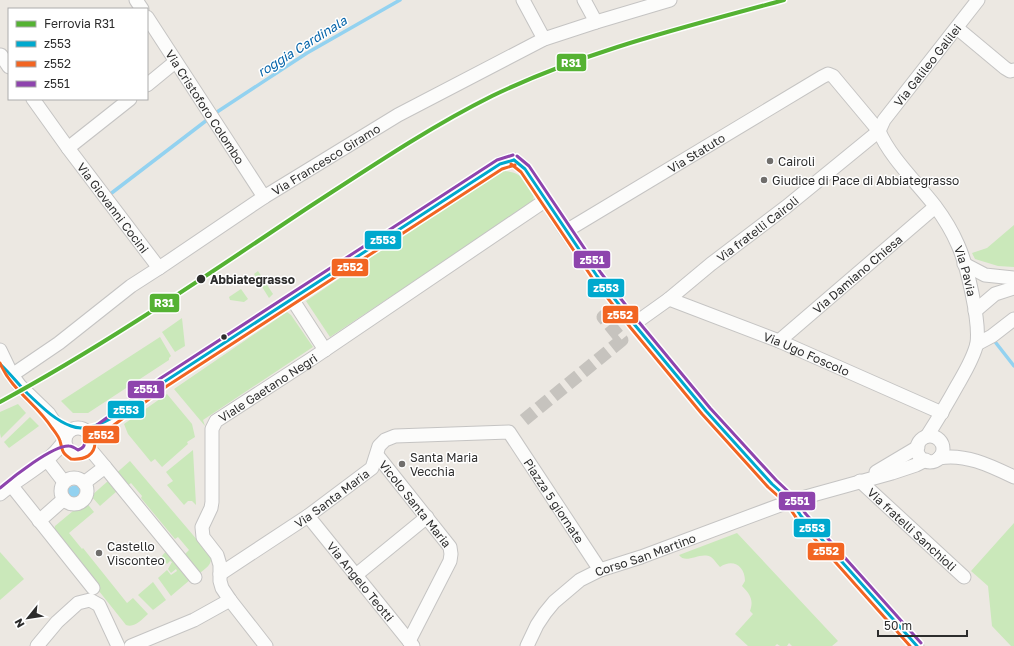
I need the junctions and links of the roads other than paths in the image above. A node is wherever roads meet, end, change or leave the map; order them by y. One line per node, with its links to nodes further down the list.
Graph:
1 (523, 0): 8 (street)
2 (584, 0): 6 (street)
3 (670, 0): 6 (street, Via Francesco Giramo)
4 (978, 0): 7 (street, Via Galileo Galilei)
5 (148, 19): 10 (street, Via Cristoforo Colombo)
6 (596, 22): 8 (street, Via Francesco Giramo)
7 (957, 28): 12 (street); 17 (street, Via Galileo Galilei)
8 (544, 39): 19 (street, Via Francesco Giramo)
9 (1, 55): 11 (street)
10 (176, 62): 14 (street); 19 (street, Via Cristoforo Colombo)
11 (8, 66)
12 (1014, 70)
13 (828, 74): 17 (street, Via Pavia); 22 (street, Via Statuto)
14 (148, 84)
15 (34, 100): 18 (street, Via Giovanni Cocini)
16 (129, 100): 18 (street)
17 (879, 131): 21 (street, Via Pavia); 28 (street, Via fratelli Cairoli)
18 (68, 148): 24 (street, Via Giovanni Cocini)
19 (264, 197): 24 (street, Via Francesco Giramo)
20 (546, 200): 22 (street); 27 (street); 35 (street, Viale Gaetano Negri)
21 (935, 207): 23 (street, Via Pavia); 32 (street, Via Damiano Chiesa)
22 (566, 231): 31 (street)
23 (964, 264): 25 (street); 29 (street, Via Pavia)
24 (159, 268): 36 (street, Via Francesco Giramo)
25 (1014, 278)
26 (1014, 288): 29 (street)
27 (292, 299): 35 (street, Viale Gaetano Negri); 40 (street)
28 (669, 299): 31 (street, Via fratelli Cairoli); 32 (street, Via Ugo Foscolo)
29 (975, 310): 33 (street, Via Pavia)
30 (1014, 319): 33 (street)
31 (634, 324): 55 (street)
32 (779, 341): 37 (street, Via Ugo Foscolo)
33 (977, 344): 37 (street, Via Pavia)
34 (0, 350): 36 (street)
35 (325, 350): 59 (street, Viale Gaetano Negri)
36 (7, 370): 38 (street)
37 (942, 413): 42 (street, Via Pavia)
38 (49, 414): 40 (street); 41 (street)
39 (508, 432): 44 (street, Via Santa Maria); 60 (street, Piazza 5 giornate)
40 (84, 436): 41 (street); 41 (street); 47 (street)
41 (66, 444): 45 (street)
42 (939, 444): 43 (street, Via Pavia); 46 (street); 48 (street)
43 (918, 447): 46 (street); 49 (street)
44 (377, 455): 56 (street, Via Santa Maria); 57 (street, Vicolo Santa Maria)
45 (51, 457): 50 (street); 52 (street)
46 (926, 460): 49 (street)
47 (105, 467): 51 (street); 62 (street)
48 (1014, 477)
49 (860, 481): 55 (street); 63 (street, Via fratelli Sanchioli)
50 (64, 482): 51 (street); 54 (street)
51 (84, 483): 54 (street)
52 (11, 485): 53 (street); 58 (street)
53 (0, 494)
54 (64, 499): 58 (street)
55 (791, 501): 60 (street, Corso San Martino); 72 (street)
56 (308, 516): 59 (street, Via Santa Maria); 61 (street, Via Angelo Teotti)
57 (426, 517): 61 (street); 66 (street, Vicolo Santa Maria)
58 (39, 521): 64 (street)
59 (220, 569): 65 (street, Viale Gaetano Negri)
60 (600, 570): 71 (street, Corso San Martino)
61 (356, 575): 66 (street, Via Angelo Teotti)
62 (195, 577)
63 (964, 577)
64 (93, 588)
65 (230, 600): 69 (street); 70 (street, Viale Gaetano Negri)
66 (411, 643)
67 (37, 646): 68 (street)
68 (118, 646)
69 (131, 646)
70 (266, 646)
71 (527, 646)
72 (917, 646)

